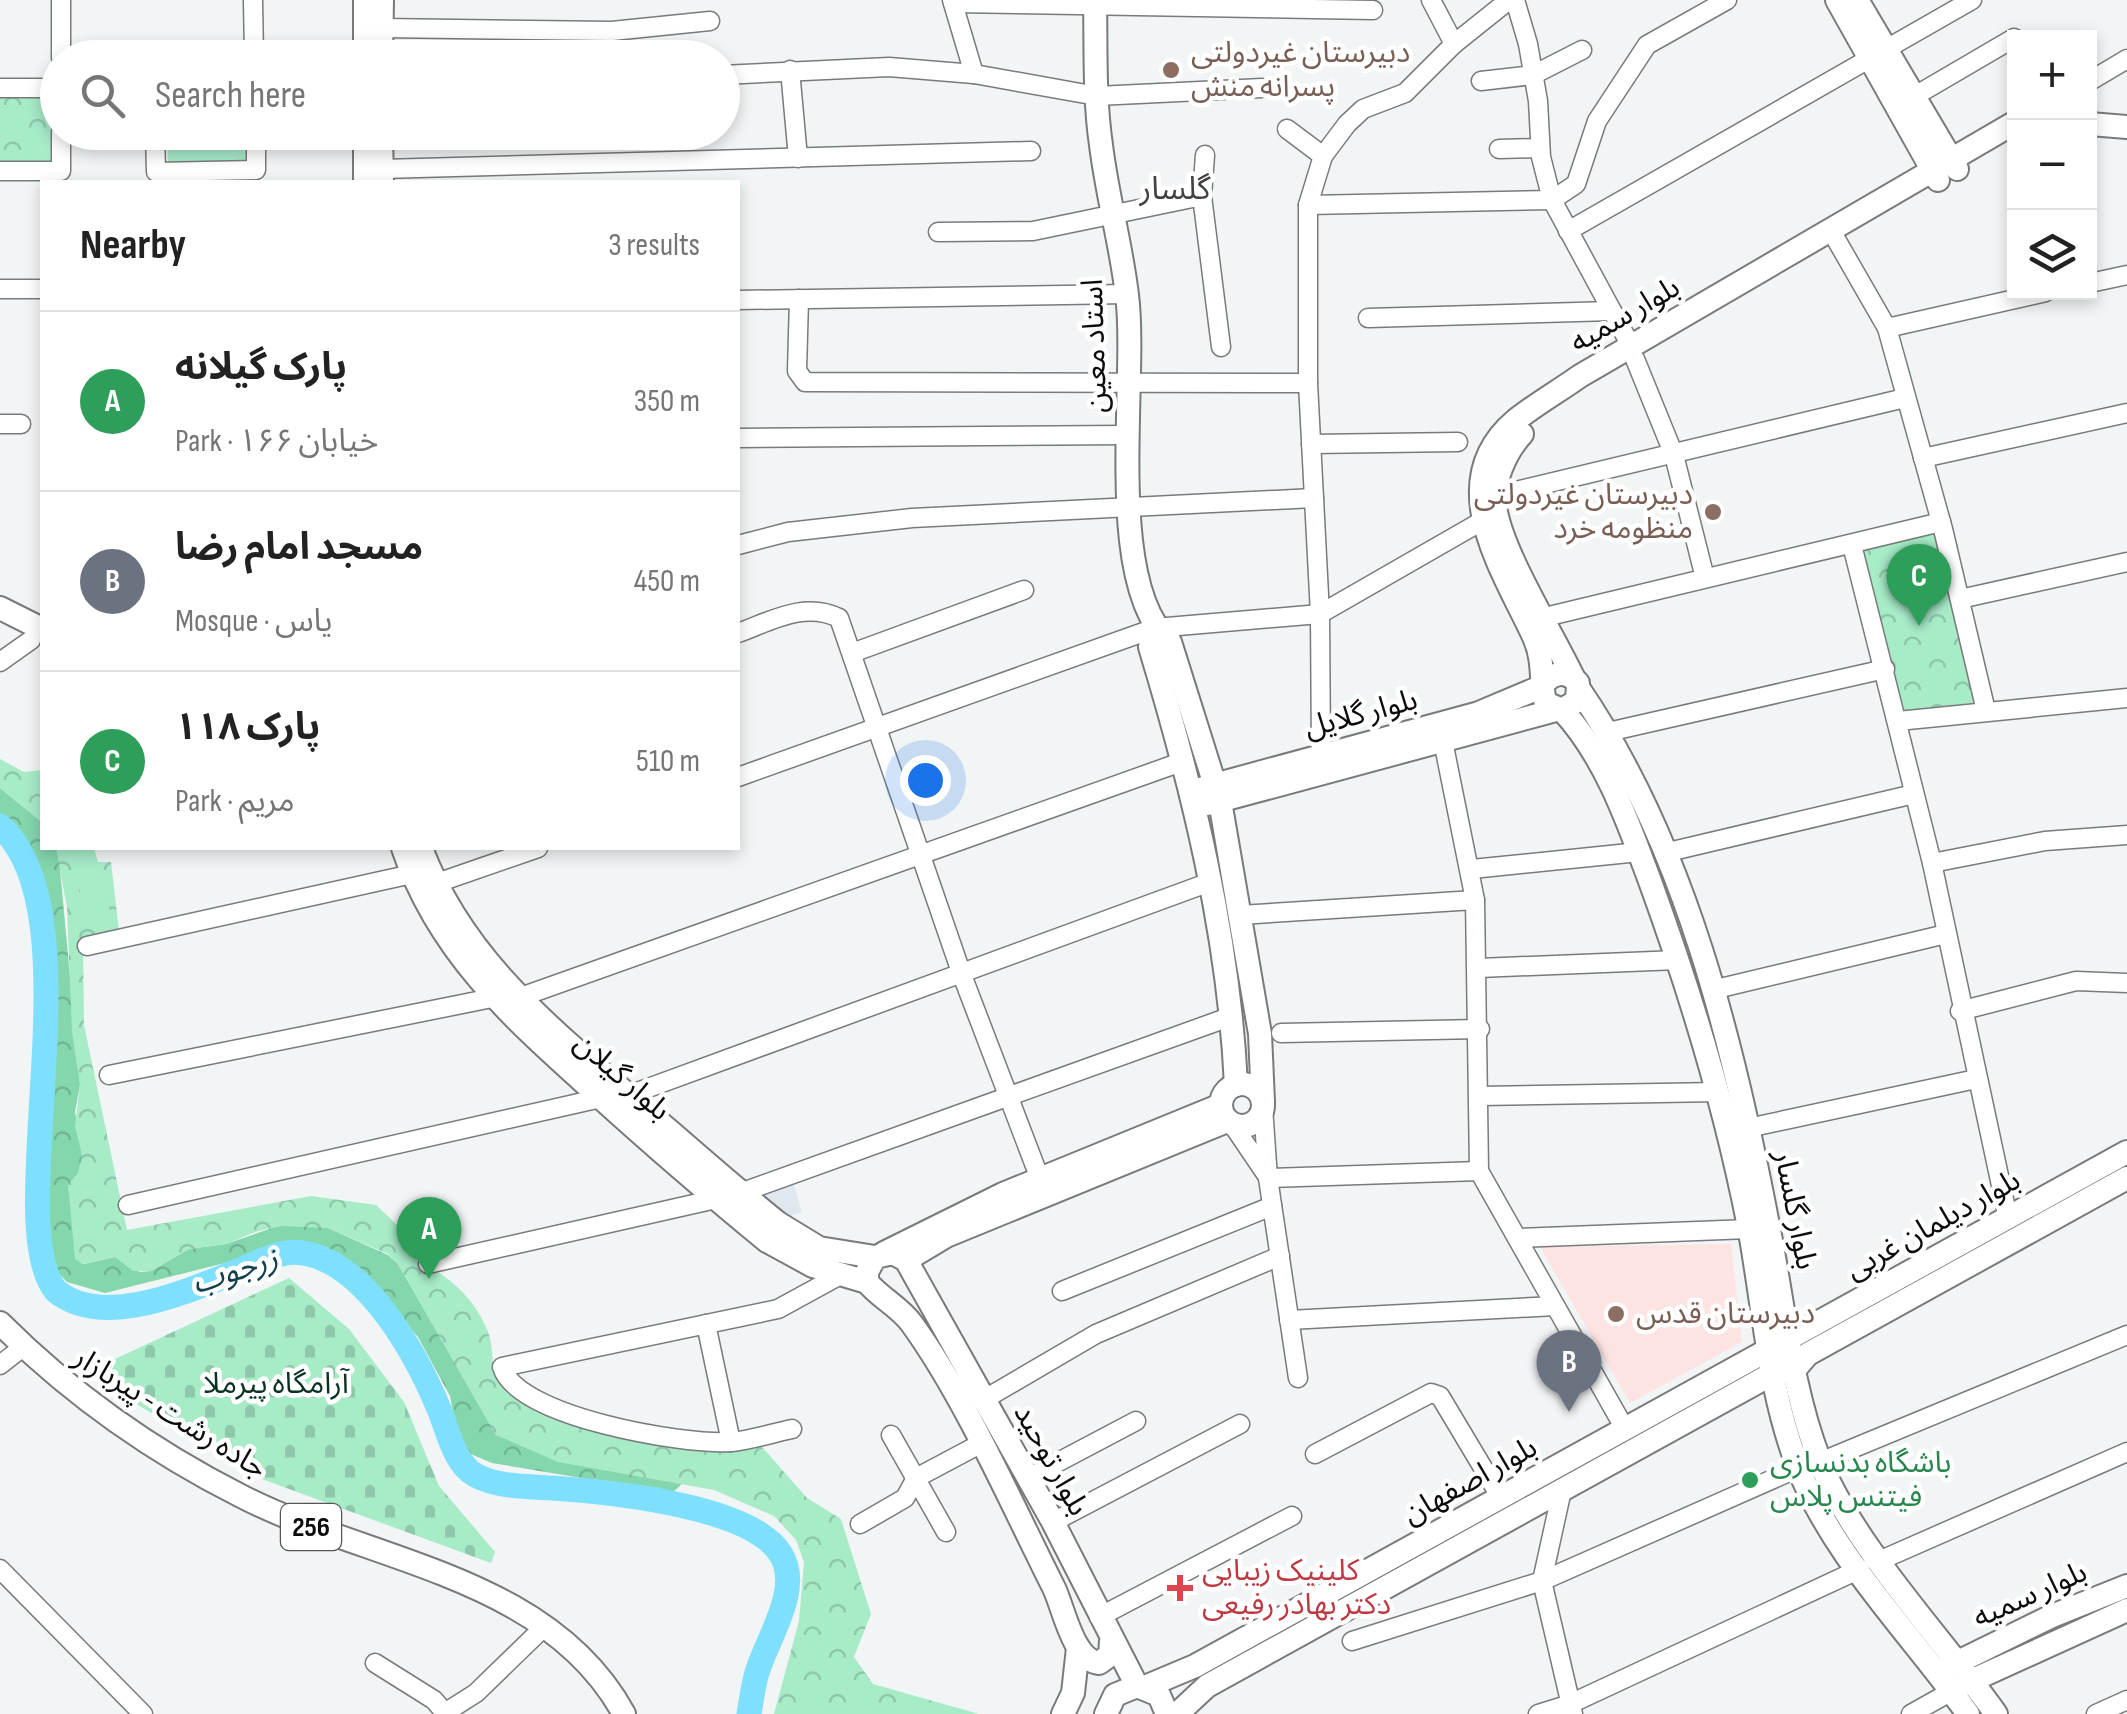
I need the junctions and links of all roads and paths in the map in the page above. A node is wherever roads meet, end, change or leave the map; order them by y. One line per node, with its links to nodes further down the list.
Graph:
1 (61, 0): 17 (street)
2 (253, 0): 18 (street)
3 (365, 0): 19 (main road)
4 (382, 0): 16 (main road)
5 (1430, 0): 22 (street)
6 (1512, 0): 22 (street); 29 (street)
7 (1727, 0): 60 (street)
8 (1838, 0): 24 (main road)
9 (1857, 0): 24 (main road)
10 (1972, 0): 24 (street)
11 (953, 2): 13 (street); 28 (street)
12 (1263, 3): 13 (street); 14 (street)
13 (1095, 4): 35 (main road, استاد معین)
14 (1372, 10)
15 (710, 21): 16 (street)
16 (382, 28): 20 (main road)
17 (61, 40)
18 (254, 40)
19 (365, 40)
20 (382, 40)
21 (2007, 42): 36 (street)
22 (1454, 44): 53 (street)
23 (1582, 50): 29 (street)
24 (1876, 54): 36 (main road); 56 (main road); 63 (street)
25 (2127, 59): 30 (street)
26 (790, 70): 27 (street); 28 (street); 54 (street)
27 (740, 74)
28 (974, 74): 35 (street)
29 (1533, 75): 31 (street); 45 (street)
30 (2097, 77)
31 (1482, 81)
32 (0, 88): 33 (street)
33 (40, 88)
34 (1262, 88): 35 (street)
35 (1096, 96): 62 (main road, استاد معین)
36 (1913, 97): 56 (main road)
37 (2097, 110): 38 (main road)
38 (2127, 113)
39 (2097, 125): 40 (main road)
40 (2127, 127)
41 (2007, 128): 56 (main road, بلوار سمیه)
42 (1288, 129): 53 (street)
43 (2007, 143): 56 (main road, بلوار سمیه)
44 (1499, 148): 45 (street)
45 (1540, 148): 60 (street)
46 (61, 150): 55 (street)
47 (155, 150): 57 (street)
48 (256, 150): 57 (street)
49 (369, 150): 58 (main road)
50 (379, 150): 58 (main road)
51 (1031, 152): 54 (street)
52 (1205, 154): 59 (street)
53 (1323, 156): 61 (street)
54 (798, 158): 58 (street)
55 (0, 171)
56 (1945, 171): 65 (main road, بلوار سمیه); 66 (main road, بلوار سمیه)
57 (156, 177)
58 (376, 178)
59 (1202, 196): 62 (street); 78 (street)
60 (1552, 200): 61 (street); 63 (street)
61 (1308, 205): 80 (street)
62 (1111, 216): 64 (street); 71 (main road, استاد معین)
63 (1568, 231): 75 (street)
64 (938, 232)
65 (1837, 241): 66 (main road, بلوار سمیه); 77 (street)
66 (1768, 274): 79 (main road, بلوار سمیه)
67 (2127, 274): 68 (street)
68 (2097, 281)
69 (0, 289): 70 (street)
70 (40, 289)
71 (1127, 294): 72 (street); 81 (main road, استاد معین)
72 (800, 299): 73 (street); 81 (street)
73 (740, 300)
74 (2011, 300): 77 (street)
75 (1612, 310): 76 (street); 79 (street)
76 (1368, 318)
77 (1887, 328): 82 (street)
78 (1221, 347)
79 (1633, 352): 90 (street); 92 (main road, بلوار سمیه); 95 (main road, بلوار سمیه)
80 (1308, 383): 81 (street); 89 (street)
81 (1130, 384): 86 (main road, استاد معین)
82 (1905, 398): 90 (street); 91 (street)
83 (2127, 414): 91 (street)
84 (0, 424): 85 (street)
85 (21, 424)
86 (1128, 435): 87 (street); 94 (main road, استاد معین)
87 (740, 438)
88 (1458, 442): 89 (street)
89 (1312, 444): 93 (street)
90 (1674, 455): 92 (street); 100 (street)
91 (1922, 458): 96 (street)
92 (1495, 496): 105 (main road)
93 (1314, 498): 94 (street); 104 (street)
94 (1130, 506): 97 (street); 107 (main road, استاد معین)
95 (1482, 521): 104 (street); 113 (main road, بلوار سمیه)
96 (1941, 522): 98 (street); 102 (street)
97 (740, 544)
98 (1852, 545): 100 (street); 112 (street)
99 (2127, 562): 102 (street)
100 (1705, 578): 105 (street)
101 (1024, 590): 110 (street)
102 (1960, 599): 117 (street)
103 (0, 608): 109 (main road)
104 (1320, 614): 107 (street); 122 (street)
105 (1544, 616): 114 (main road)
106 (0, 624): 109 (main road)
107 (1155, 628): 119 (street); 123 (main road, استاد معین); 125 (main road, استاد معین)
108 (740, 631): 110 (street)
109 (39, 638): 111 (street)
110 (852, 653): 119 (street)
111 (0, 662)
112 (1885, 669): 118 (street); 120 (street)
113 (1545, 684): 114 (main road); 116 (main road); 122 (main road, بلوار گلایل)
114 (1577, 684): 116 (main road); 120 (main road, بلوار گلسار)
115 (2127, 698): 117 (street)
116 (1559, 710): 121 (main road, بلوار گلایل); 132 (main road, بلوار گلسار)
117 (1986, 711): 118 (street)
118 (1898, 721): 126 (street)
119 (877, 728): 124 (street); 134 (street)
120 (1608, 732): 133 (main road, بلوار گلسار)
121 (1443, 741): 125 (main road, بلوار گلایل); 136 (street)
122 (1321, 755): 125 (main road, بلوار گلایل)
123 (1184, 761): 127 (main road, استاد معین); 134 (street)
124 (740, 777)
125 (1218, 792): 127 (main road, بلوار گلایل); 141 (main road)
126 (1914, 794): 133 (street); 135 (street)
127 (1193, 799): 138 (main road)
128 (2127, 835): 135 (street)
129 (404, 850): 137 (main road, بلوار گیلان)
130 (421, 850): 139 (main road, بلوار گیلان)
131 (532, 850): 139 (street)
132 (1640, 852): 136 (street); 144 (main road, بلوار گلسار)
133 (1664, 853): 148 (main road, بلوار گلسار)
134 (921, 858): 146 (street); 150 (street)
135 (1932, 863): 142 (street)
136 (1472, 869): 140 (street)
137 (412, 874): 143 (street); 149 (main road, بلوار گیلان)
138 (1210, 882): 146 (street); 152 (main road)
139 (434, 884): 150 (main road, بلوار گیلان)
140 (1475, 900): 141 (street); 145 (street)
141 (1240, 915): 163 (main road)
142 (1946, 934): 148 (street); 151 (street)
143 (87, 946)
144 (1678, 960): 145 (street); 158 (main road, بلوار گلسار)
145 (1479, 968): 153 (street)
146 (962, 974): 159 (street); 162 (street)
147 (2127, 983): 151 (street)
148 (1712, 990): 165 (main road, بلوار گلسار)
149 (492, 998): 155 (street); 161 (main road, بلوار گیلان)
150 (518, 998): 159 (main road, بلوار گیلان)
151 (1960, 1011): 156 (street)
152 (1232, 1016): 157 (main road); 162 (street)
153 (1480, 1029): 154 (street); 160 (street)
154 (1281, 1033)
155 (109, 1076)
156 (1976, 1080): 165 (street); 175 (street)
157 (1236, 1085): 163 (main road); 164 (main road)
158 (1719, 1092): 160 (street); 176 (main road, بلوار گلسار)
159 (628, 1095): 171 (main road, بلوار گیلان)
160 (1479, 1096): 167 (street)
161 (600, 1098): 172 (main road, بلوار گیلان); 173 (street)
162 (1008, 1099): 170 (street); 171 (street)
163 (1263, 1105): 164 (main road); 168 (street)
164 (1226, 1117): 168 (street); 170 (main road); 179 (main road)
165 (1748, 1128): 189 (main road, بلوار گلسار)
166 (2127, 1152): 175 (main road, بلوار دیلمان غربی)
167 (1479, 1171): 168 (street); 177 (street)
168 (1268, 1178): 174 (street)
169 (2127, 1178): 192 (main road, بلوار دیلمان غربی)
170 (1040, 1179): 179 (main road)
171 (740, 1193): 179 (main road, بلوار گیلان)
172 (716, 1199): 180 (street); 181 (main road, بلوار گیلان)
173 (128, 1205)
174 (1272, 1206): 178 (street); 183 (street)
175 (2008, 1218): 189 (main road, بلوار دیلمان غربی)
176 (1749, 1229): 177 (street); 189 (main road, بلوار گلسار)
177 (1518, 1238): 184 (street)
178 (1280, 1256): 185 (street); 194 (street)
179 (893, 1259): 182 (main road); 194 (main road, بلوار توحید)
180 (428, 1264)
181 (842, 1274): 182 (main road, بلوار گیلان); 187 (street)
182 (867, 1282): 201 (main road, بلوار توحید)
183 (1062, 1291)
184 (1555, 1306): 185 (street); 198 (street)
185 (1289, 1320): 193 (street)
186 (0, 1323): 190 (main road, جاده رشت - پیربازار / 256)
187 (706, 1324): 200 (street); 200 (street)
188 (2127, 1334): 204 (street)
189 (1778, 1345): 192 (main road, بلوار گلسار); 198 (main road, بلوار اصفهان)
190 (23, 1346): 191 (street); 220 (main road, جاده رشت - پیربازار / 256)
191 (0, 1366)
192 (1784, 1371): 204 (main road, بلوار گلسار); 207 (main road, بلوار اصفهان)
193 (1298, 1378)
194 (983, 1400): 206 (main road, بلوار توحید)
195 (1136, 1421): 206 (street)
196 (1240, 1424): 210 (street)
197 (792, 1429): 200 (street)
198 (1625, 1429): 208 (main road, بلوار اصفهان)
199 (891, 1434): 205 (street)
200 (732, 1442)
201 (980, 1444): 205 (street); 223 (main road, بلوار توحید)
202 (2127, 1452): 214 (street)
203 (1316, 1454): 208 (street)
204 (1809, 1465): 214 (main road, بلوار گلسار); 216 (street)
205 (916, 1478): 211 (street); 212 (street)
206 (1028, 1478): 210 (main road, بلوار توحید)
207 (1562, 1490): 213 (main road, بلوار اصفهان); 216 (street)
208 (1501, 1498): 213 (main road, بلوار اصفهان)
209 (1292, 1516): 219 (street)
210 (1053, 1522): 219 (main road, بلوار توحید)
211 (860, 1524)
212 (946, 1532)
213 (1452, 1538): 226 (main road, بلوار اصفهان); 235 (main road, بلوار اصفهان)
214 (1870, 1564): 225 (main road, بلوار گلسار); 228 (street)
215 (0, 1569): 231 (street)
216 (1542, 1581): 221 (street); 228 (street)
217 (2127, 1586): 225 (main road, بلوار سمیه)
218 (2127, 1610): 225 (main road, بلوار سمیه)
219 (1099, 1617): 222 (main road, بلوار توحید)
220 (544, 1626): 230 (street); 232 (main road, جاده رشت - پیربازار / 256)
221 (1352, 1640)
222 (1111, 1641): 223 (main road); 226 (main road, بلوار توحید)
223 (1081, 1652): 233 (main road)
224 (375, 1663): 230 (street)
225 (1955, 1676): 237 (street); 238 (main road, بلوار گلسار); 239 (main road, بلوار گلسار)
226 (1141, 1686): 229 (main road, بلوار اصفهان); 234 (main road, بلوار توحید)
227 (2127, 1700): 240 (street)
228 (1571, 1709): 236 (street)
229 (1104, 1712)
230 (446, 1713)
231 (143, 1714)
232 (624, 1714)
233 (1063, 1714)
234 (1167, 1714)
235 (1178, 1714)
236 (1538, 1714)
237 (1911, 1714)
238 (1968, 1714)
239 (1996, 1714)
240 (2096, 1714)

